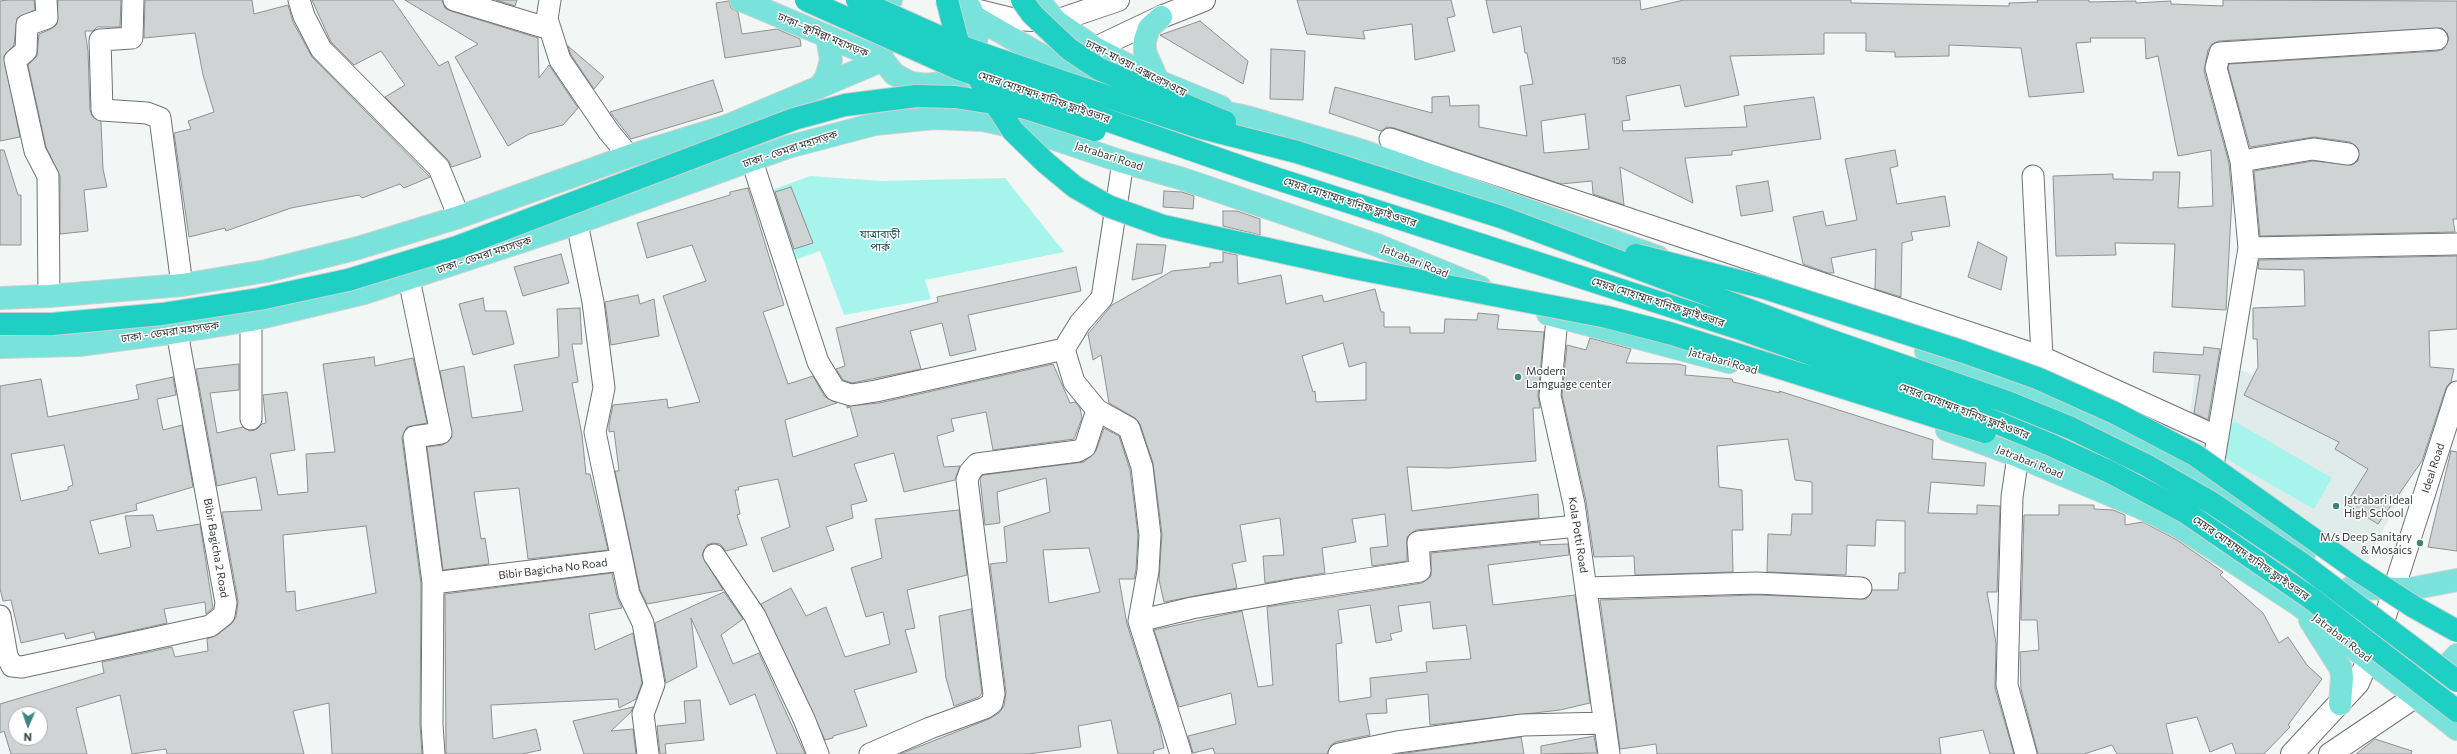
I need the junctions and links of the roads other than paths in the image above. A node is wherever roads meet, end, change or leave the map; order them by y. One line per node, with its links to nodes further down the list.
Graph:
1 (46, 0): 45 (street)
2 (133, 0): 44 (street)
3 (299, 0): 38 (street)
4 (454, 0): 18 (street)
5 (550, 0): 18 (street)
6 (741, 0): 19 (main road, ঢাকা–কুমিল্লা মহাসড়ক)
7 (806, 0): 36 (highway, মেয়র মোহাম্মদ হানিফ ফ্লাইওভার, bridge)
8 (857, 0): 30 (highway, মেয়র মোহাম্মদ হানিফ ফ্লাইওভার, bridge)
9 (891, 0): 22 (main road)
10 (947, 0): 60 (highway, bridge)
11 (1022, 0): 30 (highway, bridge)
12 (1038, 0): 17 (main road, ঢাকা-মাওয়া এক্সপ্রেসওয়ে)
13 (1118, 0): 17 (main road)
14 (1204, 0): 16 (main road)
15 (970, 9): 17 (main road); 23 (main road); 24 (main road)
16 (1161, 17): 21 (main road); 25 (main road)
17 (1056, 21): 21 (main road, ঢাকা-মাওয়া এক্সপ্রেসওয়ে)
18 (550, 29): 32 (street)
19 (826, 36): 22 (main road, ঢাকা–কুমিল্লা মহাসড়ক); 26 (main road)
20 (2437, 39): 34 (street)
21 (1095, 48): 23 (main road); 25 (main road, ঢাকা-মাওয়া এক্সপ্রেসওয়ে)
22 (882, 60): 24 (main road); 26 (main road)
23 (1058, 65): 24 (main road); 27 (main road); 28 (main road)
24 (949, 80): 28 (main road, Jatrabari Road)
25 (1158, 81): 27 (main road, ঢাকা-মাওয়া এক্সপ্রেসওয়ে)
26 (818, 88): 32 (main road)
27 (1247, 117): 59 (main road)
28 (1022, 128): 33 (main road, ঢাকা - ডেমরা মহাসড়ক); 35 (main road, Jatrabari Road)
29 (1390, 139): 53 (street)
30 (1297, 152): 39 (highway, মেয়র মোহাম্মদ হানিফ ফ্লাইওভার, bridge)
31 (2348, 154): 34 (street)
32 (629, 156): 38 (main road)
33 (752, 160): 40 (main road, ঢাকা - ডেমরা মহাসড়ক); 52 (street)
34 (2241, 161): 42 (street)
35 (1123, 162): 47 (main road, Jatrabari Road); 52 (street)
36 (1253, 171): 49 (highway, bridge); 60 (highway, মেয়র মোহাম্মদ হানিফ ফ্লাইওভার, bridge)
37 (2033, 176): 53 (street)
38 (459, 217): 44 (main road)
39 (1501, 217): 74 (highway, bridge); 76 (highway, মেয়র মোহাম্মদ হানিফ ফ্লাইওভার, bridge)
40 (577, 224): 43 (main road, ঢাকা - ডেমরা মহাসড়ক); 63 (street, Bibir Bagicha No Road)
41 (2457, 244): 42 (street)
42 (2250, 248): 57 (street)
43 (410, 279): 48 (main road, ঢাকা - ডেমরা মহাসড়ক); 65 (street)
44 (182, 285): 45 (main road)
45 (49, 296): 46 (main road)
46 (0, 298)
47 (1557, 318): 58 (main road, Jatrabari Road); 61 (street, Kola Potti Road)
48 (251, 320): 50 (main road, ঢাকা - ডেমরা মহাসড়ক); 56 (street)
49 (0, 324)
50 (177, 332): 51 (main road, ঢাকা - ডেমরা মহাসড়ক); 71 (street, Bibir Bagicha 2 Road)
51 (0, 348)
52 (1064, 349): 55 (street)
53 (2042, 357): 57 (street)
54 (2457, 392): 69 (street, Ideal Road)
55 (1096, 410): 73 (street); 85 (street)
56 (250, 419)
57 (2218, 437): 59 (street)
58 (2018, 456): 70 (main road, Jatrabari Road); 89 (street)
59 (2210, 484): 68 (main road)
60 (2148, 491): 79 (highway, মেয়র মোহাম্মদ হানিফ ফ্লাইওভার, bridge)
61 (1577, 526): 66 (street, Kola Potti Road); 73 (street)
62 (714, 555): 84 (street)
63 (622, 560): 65 (street, Bibir Bagicha No Road); 83 (street)
64 (2457, 580): 69 (main road)
65 (433, 583): 82 (street)
66 (1586, 588): 67 (street); 80 (street, Kola Potti Road)
67 (1860, 588)
68 (2350, 588): 69 (main road); 72 (main road)
69 (2393, 589): 72 (street, Ideal Road)
70 (2299, 604): 75 (main road, Jatrabari Road); 78 (main road)
71 (0, 616)
72 (2385, 617): 75 (main road); 76 (main road)
73 (1139, 621): 86 (street)
74 (2457, 631)
75 (2369, 659): 77 (main road, Jatrabari Road); 78 (main road)
76 (2454, 669): 77 (main road)
77 (2416, 696): 81 (main road, Jatrabari Road); 91 (main road)
78 (2340, 704): 90 (main road)
79 (2457, 711)
80 (1605, 723): 87 (street); 88 (street, Kola Potti Road)
81 (2457, 729)
82 (434, 754)
83 (648, 754)
84 (818, 754)
85 (870, 754)
86 (1181, 754)
87 (1339, 754)
88 (1609, 754)
89 (2026, 754)
90 (2292, 754)
91 (2330, 754)

